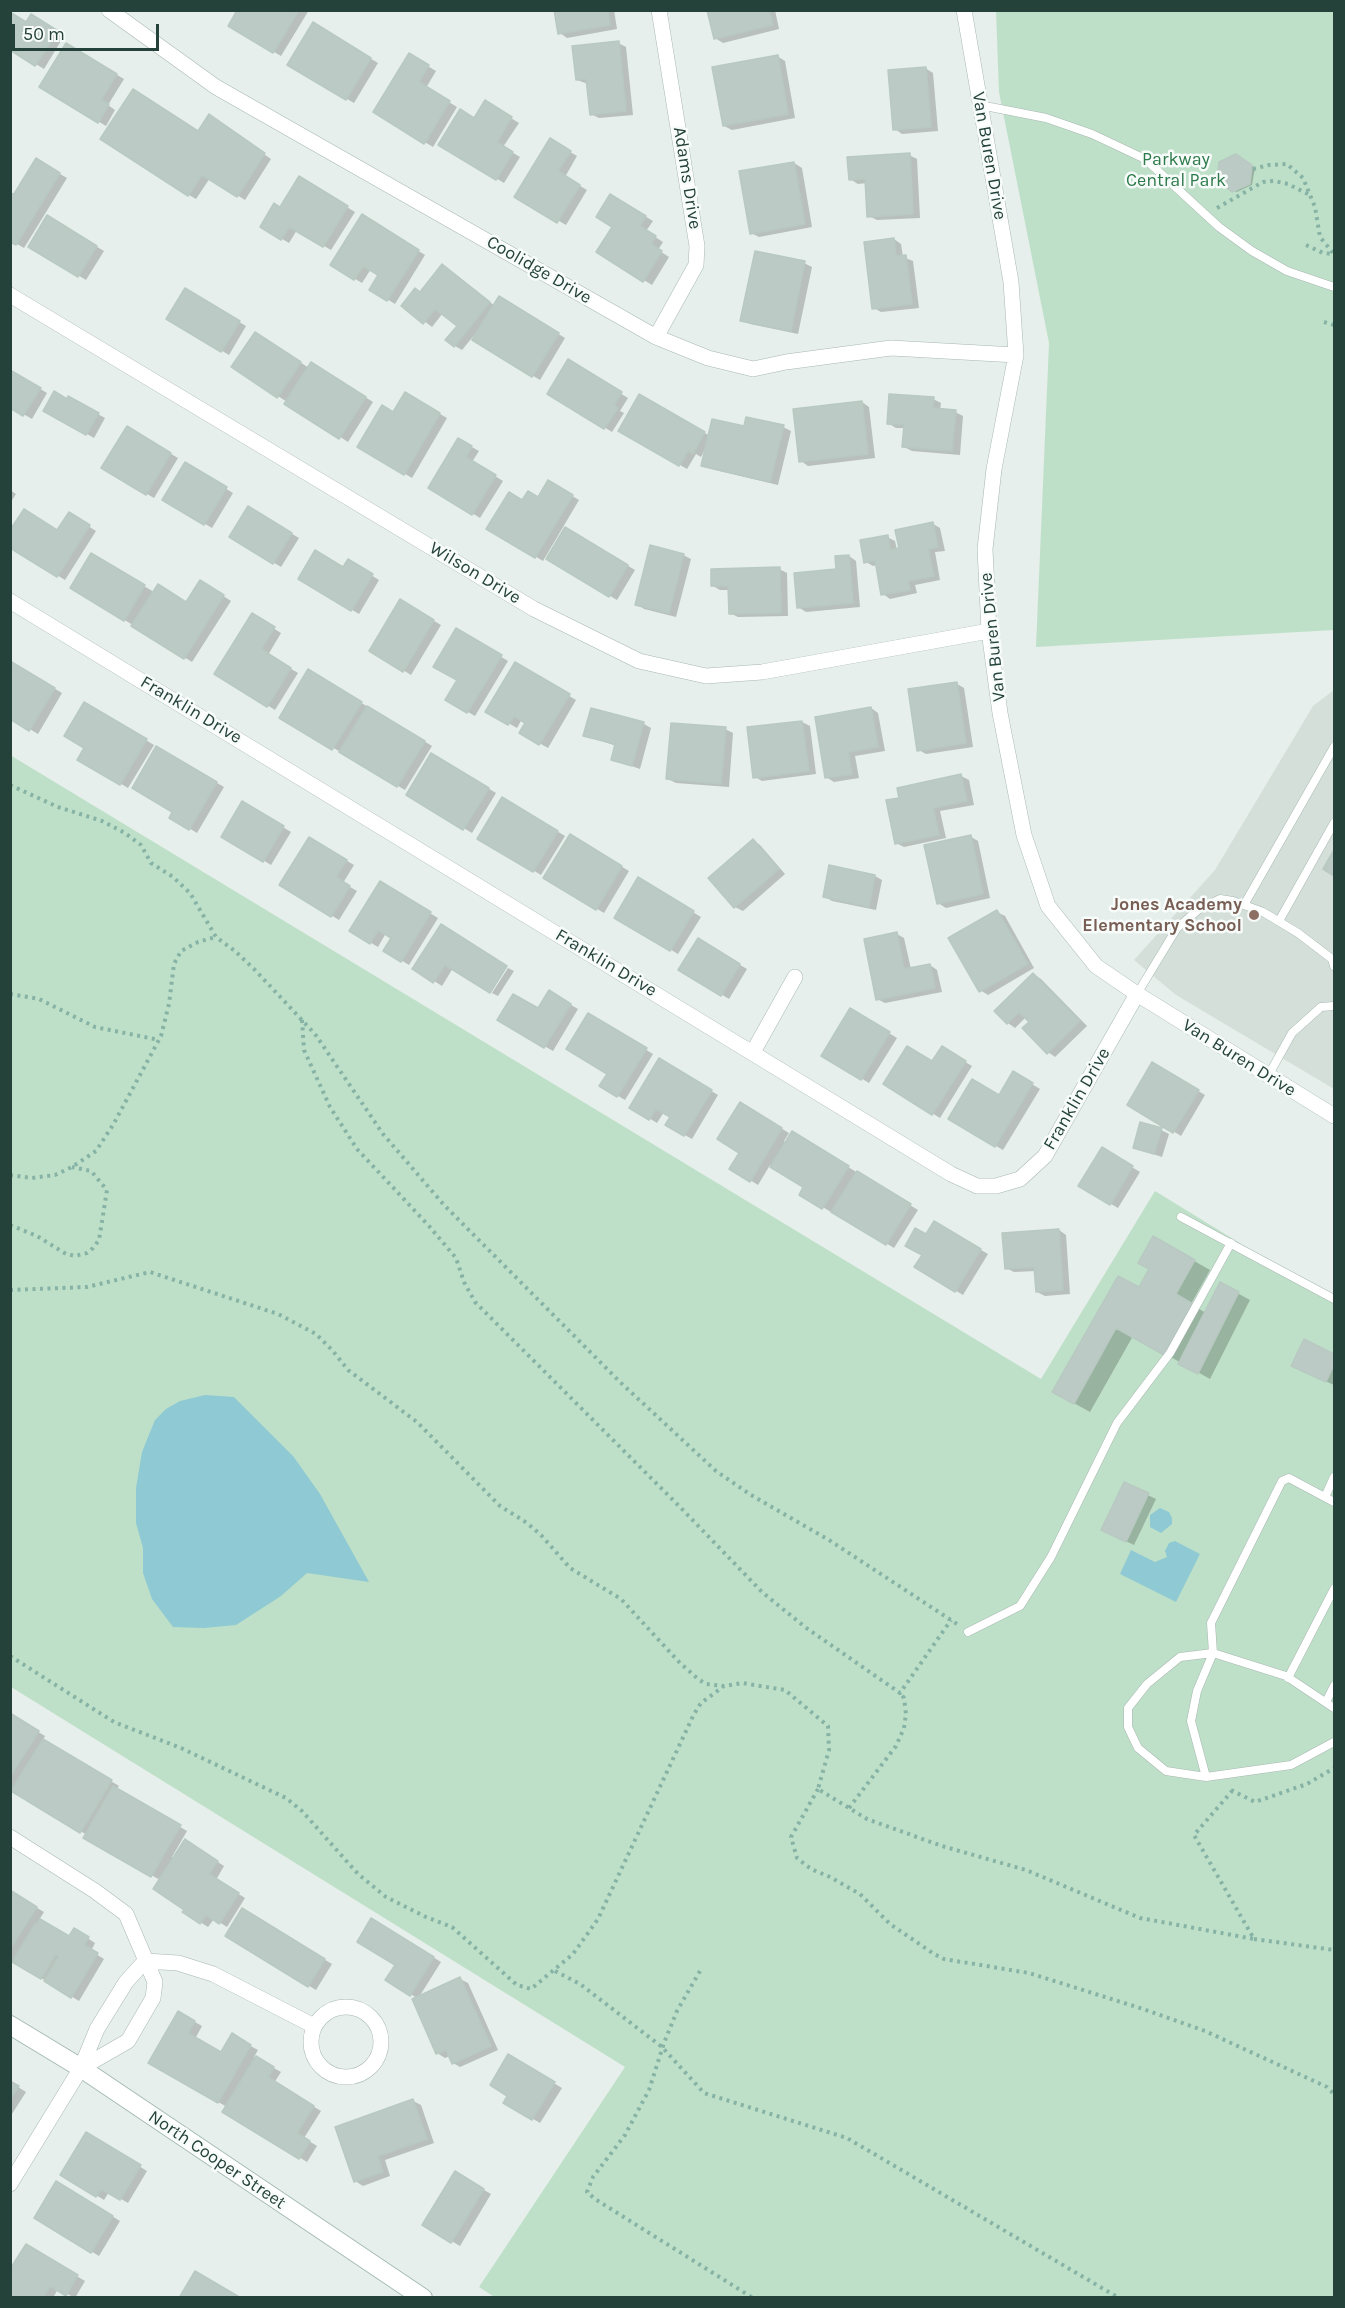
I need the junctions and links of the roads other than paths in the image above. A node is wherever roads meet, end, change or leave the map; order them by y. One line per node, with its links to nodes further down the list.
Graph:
1 (109, 10): 7 (street, Coolidge Drive)
2 (659, 10): 7 (street, Adams Drive)
3 (964, 10): 4 (street, Van Buren Drive)
4 (980, 105): 5 (lane); 8 (street, Van Buren Drive)
5 (1335, 287)
6 (10, 296): 10 (street, Wilson Drive)
7 (656, 337): 8 (street, Coolidge Drive)
8 (1016, 355): 10 (street, Van Buren Drive)
9 (10, 601): 19 (street, Franklin Drive)
10 (989, 631): 17 (street, Van Buren Drive)
11 (1335, 747): 13 (lane)
12 (1335, 823): 14 (lane)
13 (1244, 905): 14 (lane); 17 (lane)
14 (1279, 921): 15 (lane)
15 (1335, 966)
16 (795, 977): 19 (street)
17 (1137, 994): 19 (street, Franklin Drive); 20 (street, Van Buren Drive)
18 (1335, 1006): 20 (lane)
19 (753, 1052)
20 (1268, 1076): 21 (street, Van Buren Drive)
21 (1335, 1116)
22 (1180, 1217): 23 (lane)
23 (1231, 1244): 24 (lane); 29 (lane)
24 (1335, 1299)
25 (1335, 1477): 26 (lane)
26 (1325, 1497): 27 (lane); 30 (lane)
27 (1335, 1502)
28 (1335, 1589): 31 (lane)
29 (968, 1632)
30 (1213, 1653): 31 (lane); 36 (lane); 36 (lane)
31 (1288, 1678): 33 (lane)
32 (1335, 1686): 33 (lane)
33 (1326, 1702): 34 (lane)
34 (1335, 1707)
35 (1335, 1742): 36 (lane)
36 (1206, 1777)
37 (10, 1838): 38 (street)
38 (145, 1961): 40 (street); 41 (street); 41 (street)
39 (10, 2025): 41 (main road, North Cooper Street)
40 (314, 2026): 40 (street)
41 (81, 2068): 42 (street); 43 (main road, North Cooper Street)
42 (10, 2184)
43 (423, 2298)

